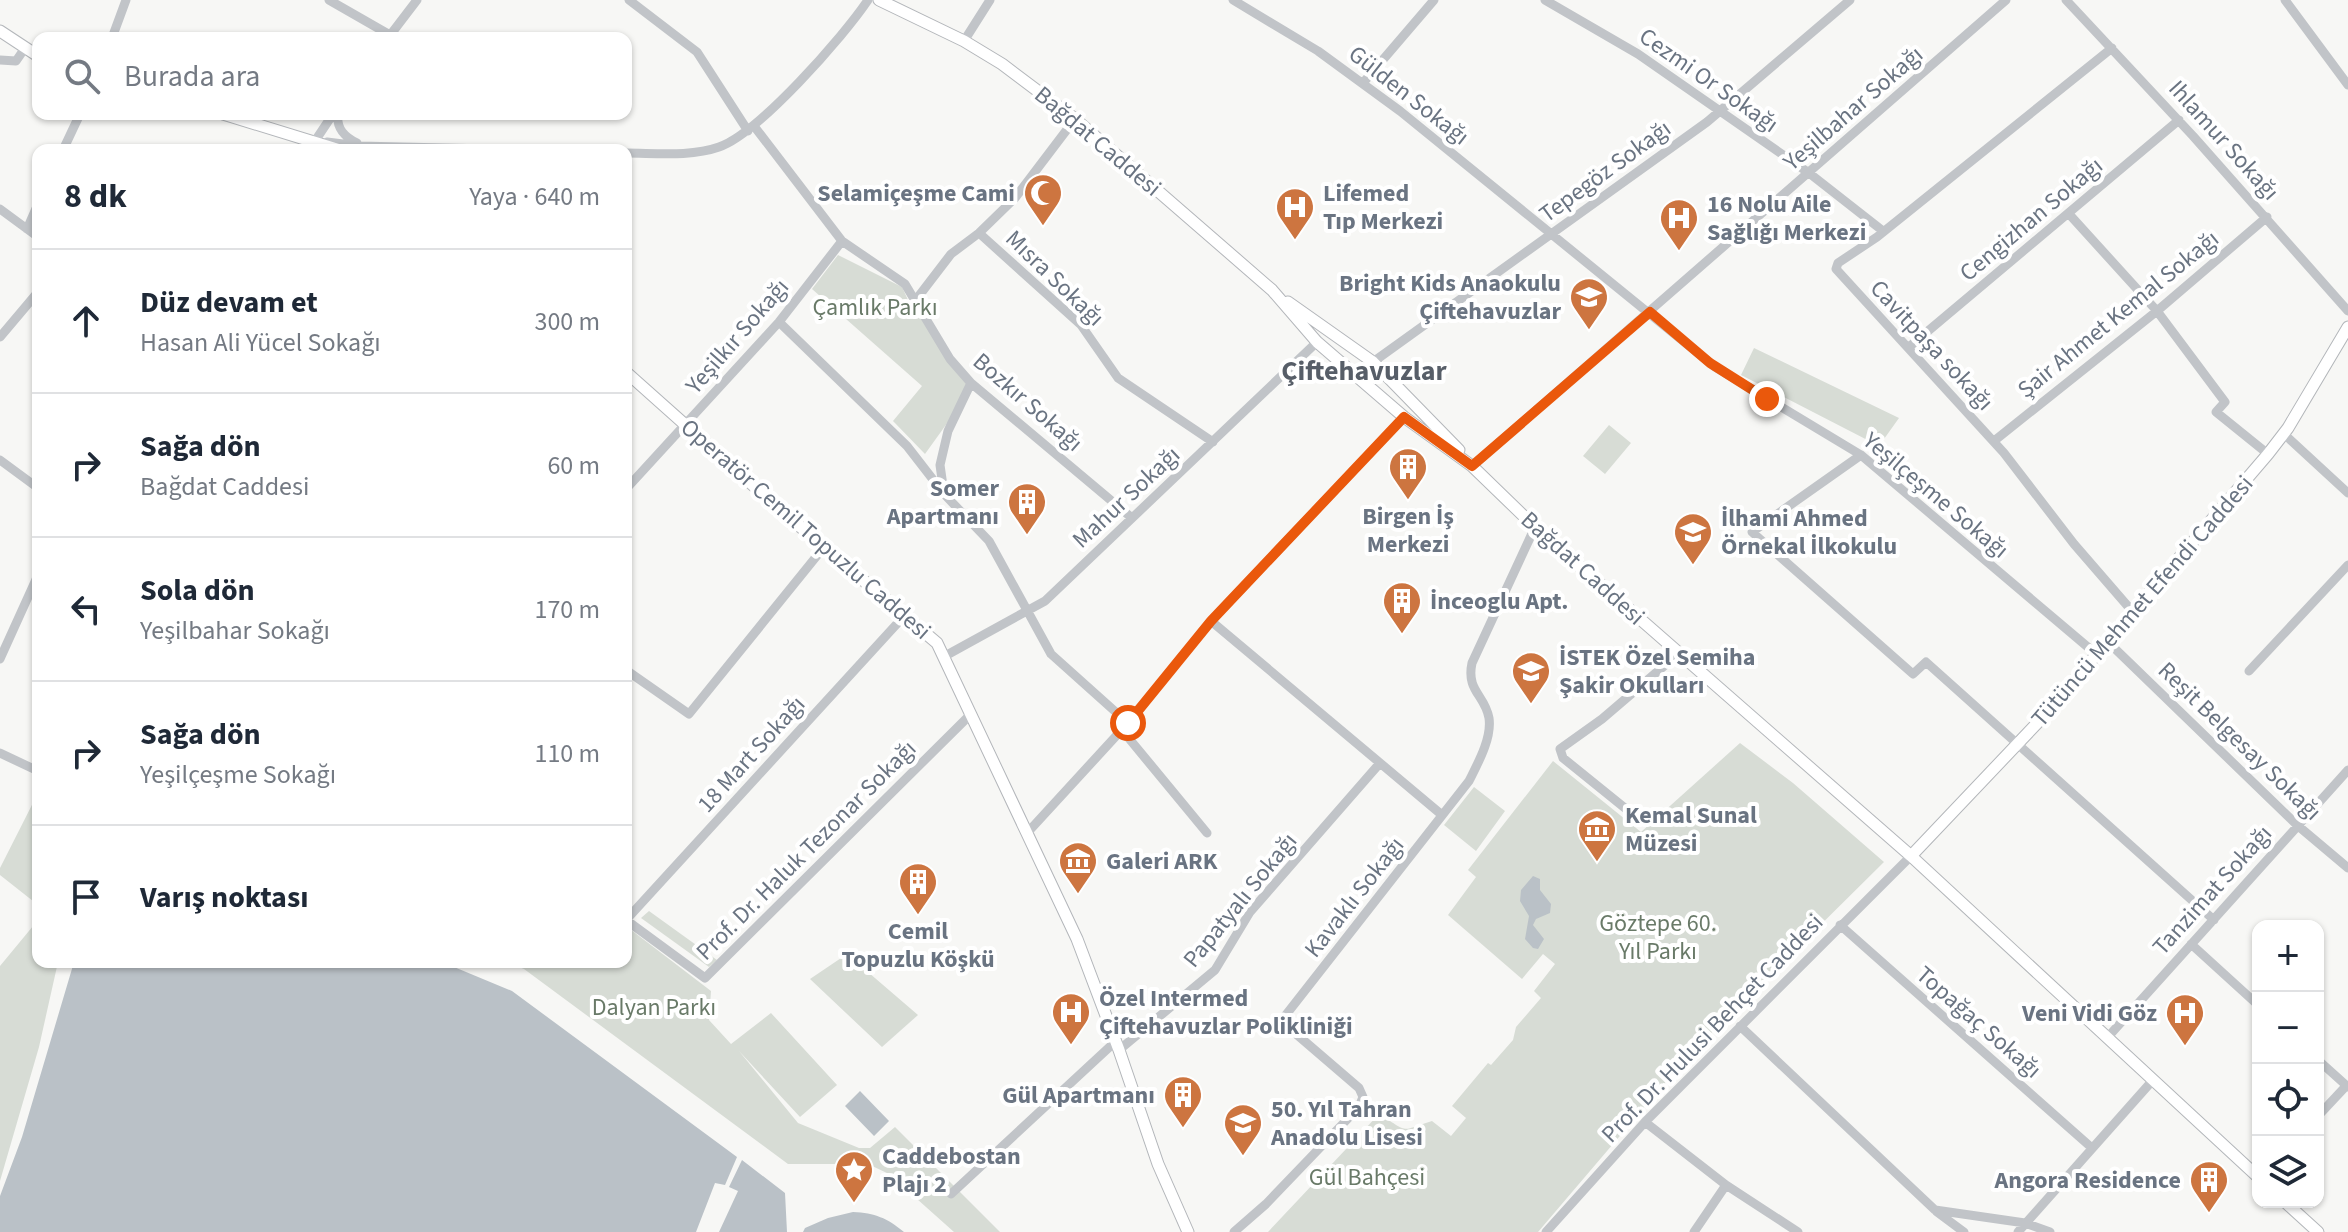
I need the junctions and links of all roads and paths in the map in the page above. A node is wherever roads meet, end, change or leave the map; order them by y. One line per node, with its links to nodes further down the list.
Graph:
1 (126, 0): 16 (street)
2 (329, 0): 17 (street)
3 (417, 0): 18 (street)
4 (868, 0): 33 (street)
5 (879, 0): 19 (main road, Bağdat Caddesi)
6 (990, 0): 19 (street)
7 (1233, 0): 24 (street, Gülden Sokağı)
8 (1434, 0): 24 (street)
9 (1545, 0): 26 (street, Cezmi Or Sokağı)
10 (1849, 0): 26 (street, Tepegöz Sokağı)
11 (2006, 0): 39 (street, Yeşilbahar Sokağı)
12 (2066, 0): 21 (street, Ihlamur Sokağı)
13 (2285, 0): 25 (street)
14 (631, 1): 33 (street, Bozkır Sokağı)
15 (0, 31): 20 (main road)
16 (114, 32)
17 (382, 32)
18 (392, 32)
19 (964, 41): 27 (main road, Bağdat Caddesi)
20 (25, 48): 22 (main road); 23 (street)
21 (2112, 48): 32 (street, Ihlamur Sokağı); 45 (street, Cavitpaşa sokağı)
22 (32, 52)
23 (0, 60)
24 (1363, 83): 48 (street, Gülden Sokağı)
25 (2348, 85)
26 (1721, 111): 39 (street, Cezmi Or Sokağı); 48 (street, Tepegöz Sokağı)
27 (1075, 119): 47 (street); 50 (main road, Bağdat Caddesi)
28 (77, 120): 34 (street)
29 (240, 120): 35 (main road)
30 (331, 120): 36 (street)
31 (338, 120): 37 (street)
32 (2179, 120): 41 (street, Cengizhan Sokağı); 42 (street, Ihlamur Sokağı)
33 (751, 128): 38 (street); 49 (street, Bozkır Sokağı)
34 (66, 144)
35 (309, 144)
36 (313, 144)
37 (361, 144)
38 (632, 153)
39 (1809, 173): 45 (street, Cezmi Or Sokağı); 55 (street, Yeşilbahar Sokağı)
40 (0, 209): 44 (street)
41 (2069, 214): 53 (street); 60 (street, Cengizhan Sokağı)
42 (2267, 217): 53 (street, Şair Ahmet Kemal Sokağı); 54 (street, Ihlamur Sokağı)
43 (32, 218): 44 (street)
44 (27, 229): 46 (street)
45 (1883, 231): 60 (street, Cavitpaşa sokağı)
46 (32, 233)
47 (979, 233): 52 (street); 68 (street, Mısra Sokağı)
48 (1552, 235): 55 (street, Yeşilçeşme Sokağı); 61 (street, Tepegöz Sokağı)
49 (842, 241): 52 (street, Bozkır Sokağı); 56 (street, Yeşilkır Sokağı)
50 (1272, 290): 59 (main road, Bağdat Caddesi); 61 (main road)
51 (32, 298): 58 (street)
52 (915, 301): 63 (street, Bozkır Sokağı)
53 (2157, 311): 67 (street, Şair Ahmet Kemal Sokağı); 69 (street)
54 (2348, 311)
55 (1650, 312): 70 (street, Yeşilçeşme Sokağı); 72 (street, Yeşilbahar Sokağı)
56 (779, 322): 65 (street, Yeşilkır Sokağı); 76 (street)
57 (2348, 327): 66 (main road, Tütüncü Mehmet Efendi Caddesi)
58 (2, 331)
59 (1317, 342): 64 (main road, Bağdat Caddesi); 68 (street, Mahur Sokağı)
60 (1909, 347): 67 (street, Cavitpaşa sokağı)
61 (1373, 362): 72 (main road)
62 (632, 377): 65 (main road, Operatör Cemil Topuzlu Caddesi)
63 (971, 383): 76 (street); 77 (street, Bozkır Sokağı)
64 (1404, 417): 72 (main road, Bağdat Caddesi); 85 (street)
65 (686, 424): 73 (street, Yeşilkır Sokağı); 79 (main road, Operatör Cemil Topuzlu Caddesi)
66 (2284, 434): 69 (main road, Tütüncü Mehmet Efendi Caddesi); 75 (street)
67 (1994, 441): 83 (street, Cavitpaşa sokağı)
68 (1213, 442): 77 (street, Mahur Sokağı)
69 (2268, 454): 83 (main road, Tütüncü Mehmet Efendi Caddesi)
70 (1861, 455): 88 (street, Yeşilçeşme Sokağı); 95 (street)
71 (0, 460): 74 (street)
72 (1472, 466): 78 (main road, Bağdat Caddesi)
73 (632, 482)
74 (32, 484)
75 (2348, 493)
76 (945, 495): 82 (street)
77 (1132, 518): 82 (street, Mahur Sokağı)
78 (1535, 527): 87 (main road, Bağdat Caddesi); 100 (street, Kavaklı Sokağı)
79 (824, 547): 84 (main road, Operatör Cemil Topuzlu Caddesi); 92 (street)
80 (2348, 565): 91 (street)
81 (32, 588): 90 (street)
82 (1027, 611): 89 (street, Mahur Sokağı); 94 (street)
83 (2132, 611): 86 (main road, Tütüncü Mehmet Efendi Caddesi)
84 (905, 615): 89 (main road, Operatör Cemil Topuzlu Caddesi); 107 (street, 18 Mart Sokağı)
85 (1211, 621): 94 (street); 97 (street)
86 (2107, 641): 88 (main road, Tütüncü Mehmet Efendi Caddesi); 102 (street, Reşit Belgesay Sokağı)
87 (1678, 654): 101 (street); 105 (main road, Bağdat Caddesi)
88 (2096, 654): 95 (main road, Tütüncü Mehmet Efendi Caddesi)
89 (945, 656): 93 (main road, Operatör Cemil Topuzlu Caddesi)
90 (0, 659)
91 (2249, 671)
92 (632, 674)
93 (970, 715): 103 (main road, Operatör Cemil Topuzlu Caddesi); 109 (street, Prof. Dr. Haluk Tezonar Sokağı)
94 (1125, 727): 103 (street); 104 (street)
95 (2018, 746): 105 (main road, Tütüncü Mehmet Efendi Caddesi); 108 (street)
96 (0, 753): 98 (street)
97 (1380, 763): 100 (street); 115 (street, Papatyalı Sokağı)
98 (32, 768)
99 (2348, 770): 102 (street, Tanzimat Sokağı)
100 (1442, 815): 129 (street, Kavaklı Sokağı)
101 (1636, 817)
102 (2297, 825): 106 (street, Reşit Belgesay Sokağı); 108 (street, Tanzimat Sokağı)
103 (1028, 832): 115 (main road, Operatör Cemil Topuzlu Caddesi)
104 (1207, 833)
105 (1911, 856): 110 (street, Prof. Dr. Hulusi Behçet Caddesi); 114 (main road, Bağdat Caddesi)
106 (2348, 868)
107 (632, 913)
108 (2214, 920): 111 (street, Tanzimat Sokağı)
109 (632, 924)
110 (1840, 925): 113 (street, Prof. Dr. Hulusi Behçet Caddesi); 121 (street, Topağaç Sokağı)
111 (2191, 944): 112 (street); 114 (street, Tanzimat Sokağı)
112 (2252, 1000)
113 (1740, 1026): 120 (street, Prof. Dr. Hulusi Behçet Caddesi); 126 (street)
114 (2107, 1038): 117 (main road, Bağdat Caddesi)
115 (1118, 1046): 124 (street, Papatyalı Sokağı); 128 (main road, Operatör Cemil Topuzlu Caddesi)
116 (2322, 1064): 118 (street)
117 (2153, 1080): 121 (street); 122 (main road, Bağdat Caddesi)
118 (2347, 1087): 119 (street)
119 (2324, 1110)
120 (1645, 1122): 123 (street); 130 (street, Prof. Dr. Hulusi Behçet Caddesi)
121 (2092, 1148): 127 (street)
122 (2252, 1171)
123 (1726, 1185): 131 (street); 132 (street)
124 (951, 1194)
125 (2292, 1208): 136 (main road)
126 (1935, 1210): 127 (street); 133 (street)
127 (2025, 1223): 134 (street); 135 (street)
128 (1188, 1232)
129 (1234, 1232)
130 (1546, 1232)
131 (1694, 1232)
132 (1798, 1232)
133 (1964, 1232)
134 (2018, 1232)
135 (2050, 1232)
136 (2318, 1232)

